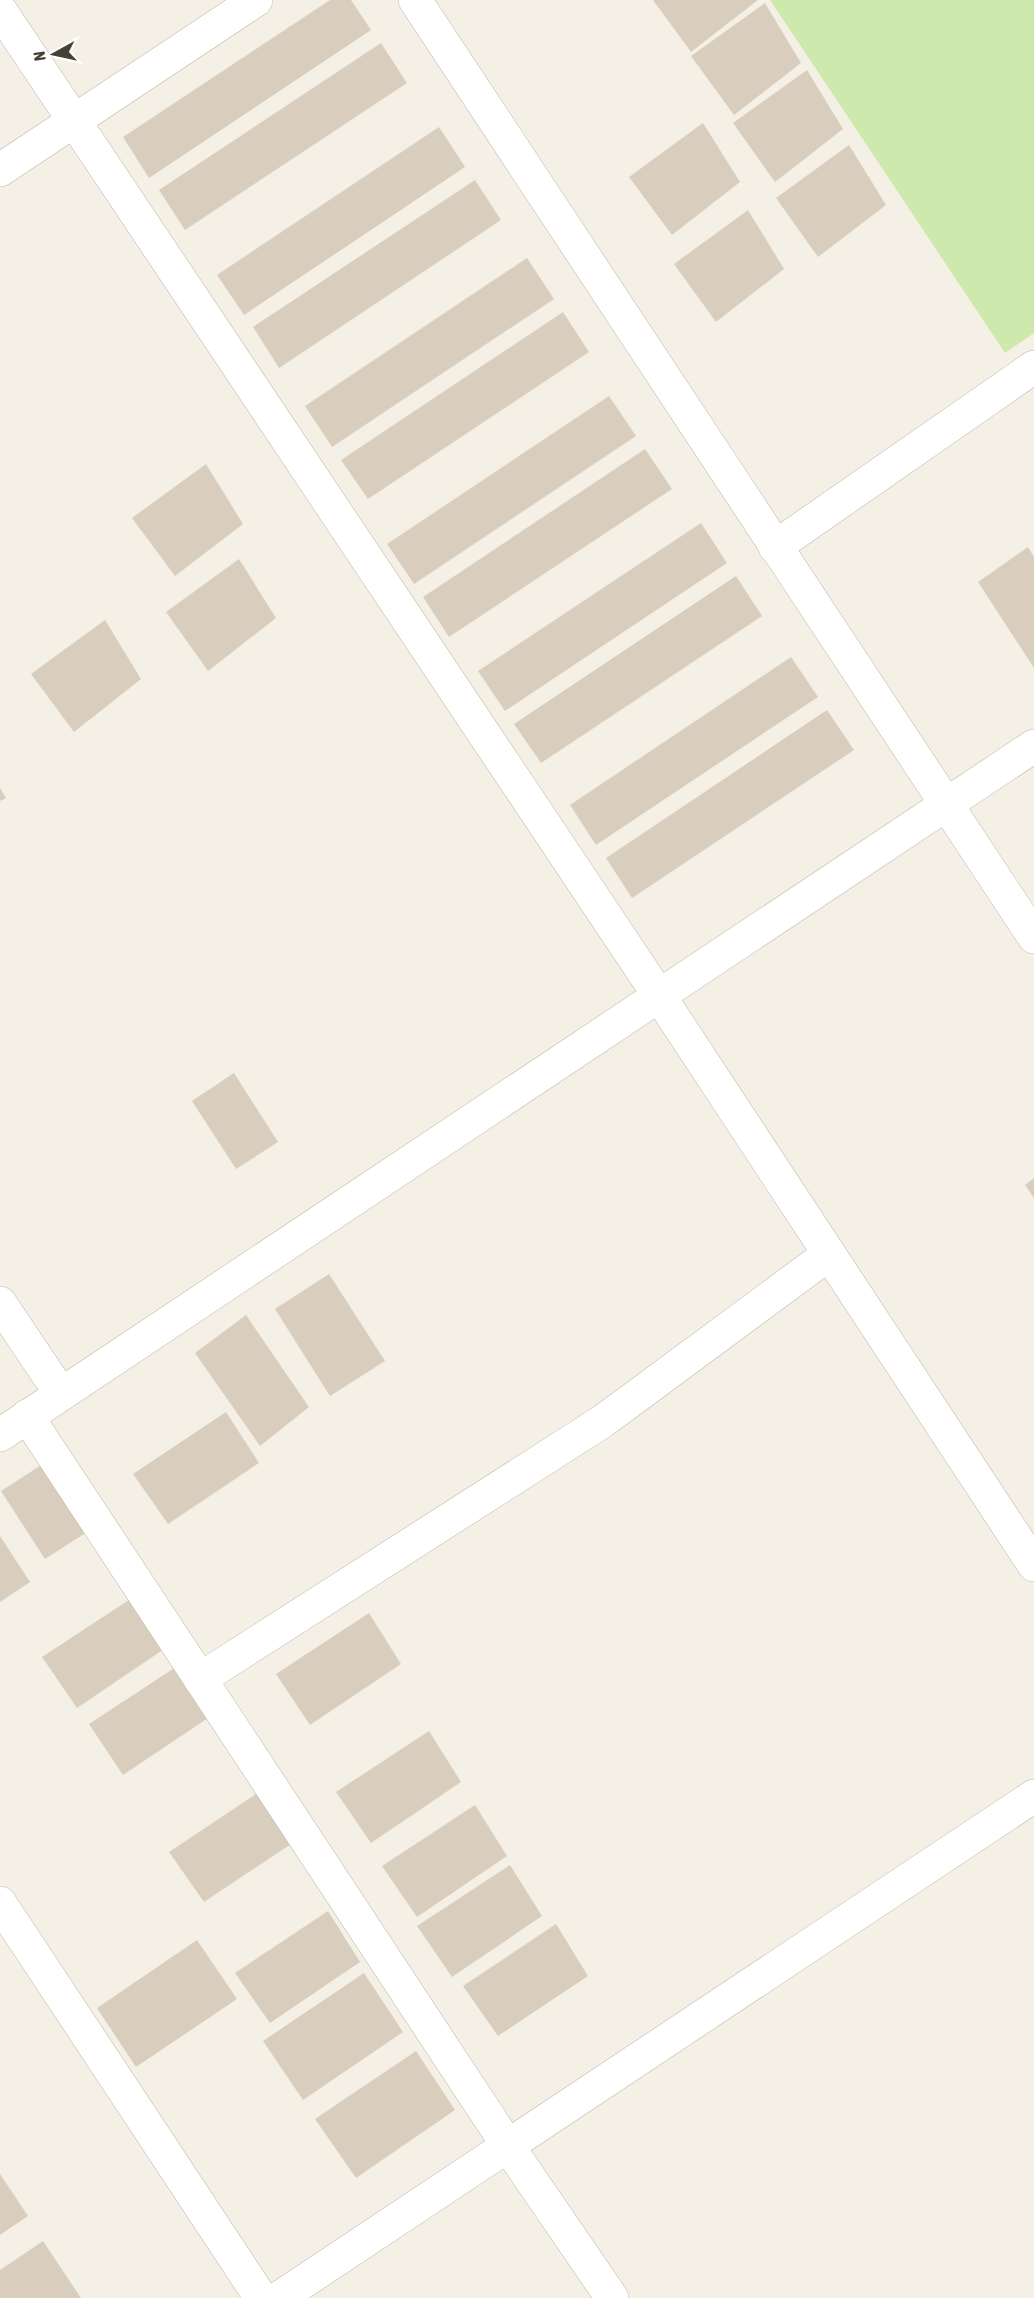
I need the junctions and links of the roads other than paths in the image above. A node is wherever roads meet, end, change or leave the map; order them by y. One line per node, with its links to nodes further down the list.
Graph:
1 (256, 0): 4 (street)
2 (415, 0): 7 (street)
3 (0, 10): 4 (street)
4 (74, 120): 5 (street); 11 (street)
5 (0, 170)
6 (1034, 367): 7 (street)
7 (775, 547): 9 (street)
8 (1034, 746): 9 (street)
9 (944, 804): 10 (street); 11 (street)
10 (1034, 937)
11 (660, 997): 12 (street); 14 (street)
12 (829, 1254): 17 (street); 18 (street)
13 (0, 1303): 14 (street)
14 (61, 1394): 15 (street)
15 (27, 1416): 16 (street); 18 (street)
16 (0, 1435)
17 (1034, 1565)
18 (200, 1679): 21 (street)
19 (1034, 1796): 21 (street)
20 (0, 1903): 22 (street)
21 (508, 2146): 23 (street); 24 (street)
22 (261, 2298)
23 (279, 2298)
24 (612, 2298)

